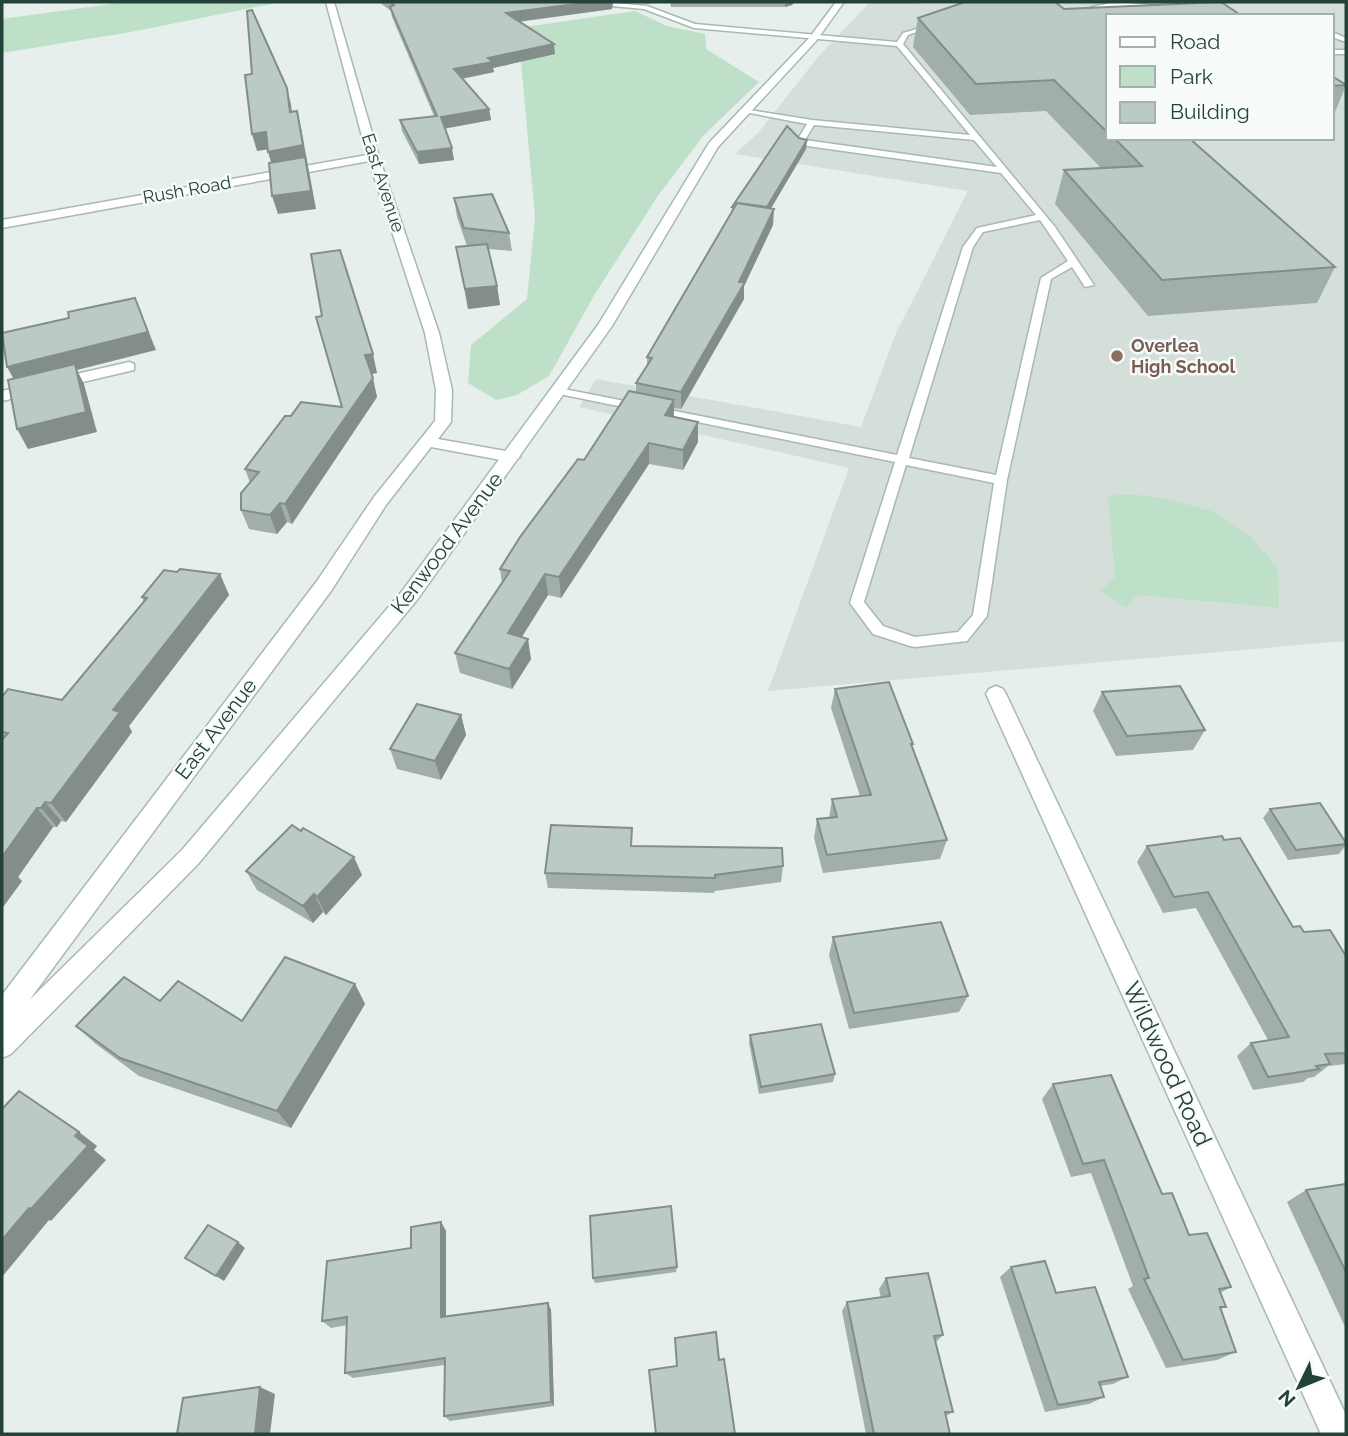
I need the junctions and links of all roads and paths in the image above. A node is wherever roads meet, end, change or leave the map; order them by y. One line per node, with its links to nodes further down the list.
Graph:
1 (330, 2): 12 (street, East Avenue)
2 (840, 2): 7 (street, Kenwood Avenue)
3 (614, 5): 7 (lane)
4 (1180, 14): 5 (lane)
5 (1072, 20)
6 (939, 23): 8 (lane)
7 (813, 38): 8 (lane); 9 (street, Kenwood Avenue)
8 (900, 44): 11 (lane)
9 (743, 111): 10 (lane); 19 (street, Kenwood Avenue)
10 (812, 122): 11 (lane); 13 (lane)
11 (975, 138): 13 (lane)
12 (373, 157): 15 (street, Rush Road); 21 (street, East Avenue)
13 (1003, 171): 14 (lane)
14 (1042, 218): 16 (lane); 23 (lane)
15 (2, 223)
16 (1074, 262): 17 (lane); 24 (lane)
17 (1089, 285)
18 (129, 367): 20 (street)
19 (559, 391): 22 (street, Kenwood Avenue); 23 (lane)
20 (2, 396)
21 (429, 442): 22 (street); 26 (street, East Avenue)
22 (512, 457): 27 (street, Kenwood Avenue)
23 (901, 460): 24 (lane); 24 (lane)
24 (1002, 480)
25 (996, 694): 28 (street, Wildwood Road)
26 (2, 1016)
27 (2, 1045)
28 (1338, 1434)

